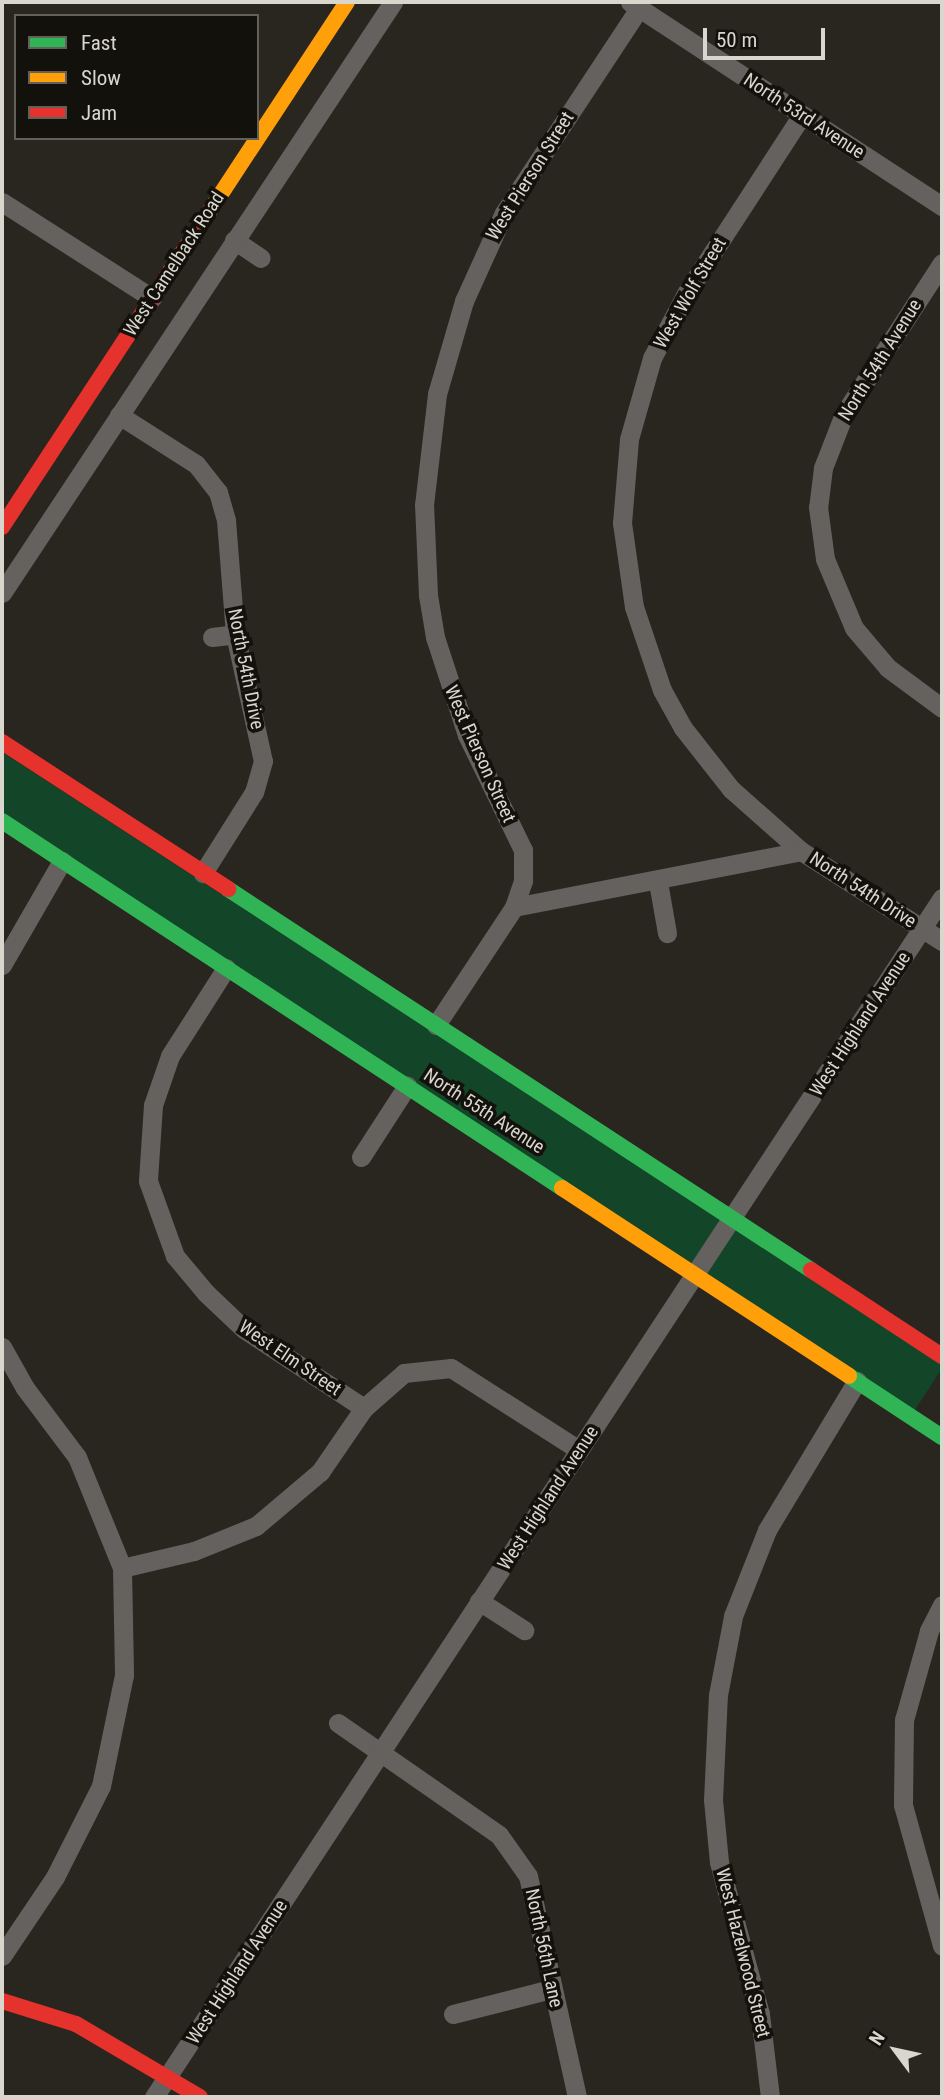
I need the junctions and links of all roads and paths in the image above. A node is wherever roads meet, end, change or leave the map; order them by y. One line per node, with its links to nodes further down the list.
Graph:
1 (347, 2): 5 (street, West Camelback Road)
2 (393, 2): 9 (street, West Camelback Road)
3 (635, 5): 4 (street, North 53rd Avenue); 26 (street, West Pierson Street)
4 (802, 115): 8 (street, North 53rd Avenue); 21 (street, West Wolf Street)
5 (259, 136)
6 (256, 140): 12 (street, West Camelback Road)
7 (2, 202): 12 (street)
8 (942, 206)
9 (233, 240): 10 (street, West Camelback Road); 13 (street, West Camelback Road)
10 (261, 258)
11 (942, 263): 18 (street, North 54th Avenue)
12 (152, 298): 14 (street, West Camelback Road)
13 (119, 415): 15 (street, West Camelback Road); 16 (street, North 54th Drive)
14 (2, 527)
15 (2, 593)
16 (235, 634): 17 (street); 23 (street, North 54th Drive)
17 (212, 637)
18 (942, 708)
19 (2, 742): 23 (street)
20 (2, 821): 22 (street, North 55th Avenue)
21 (801, 851): 24 (street, North 54th Drive); 27 (street, North 54th Drive)
22 (62, 861): 30 (street); 31 (street, North 55th Avenue)
23 (203, 873): 32 (street)
24 (658, 882): 26 (street, North 54th Drive); 28 (street)
25 (942, 898): 27 (street, West Highland Avenue)
26 (514, 908): 32 (street, West Pierson Street)
27 (922, 928): 29 (street, North 54th Drive); 35 (street, West Highland Avenue)
28 (667, 933)
29 (942, 941)
30 (2, 965)
31 (226, 968): 33 (street, North 55th Avenue); 40 (street, West Elm Street)
32 (436, 1025): 35 (street)
33 (407, 1086): 34 (street); 36 (street, North 55th Avenue)
34 (361, 1157)
35 (732, 1218): 36 (street, West Highland Avenue); 38 (street)
36 (695, 1274): 39 (street, North 55th Avenue); 42 (street, West Highland Avenue)
37 (2, 1348): 43 (street)
38 (942, 1356)
39 (857, 1381): 41 (street, North 55th Avenue); 58 (street, West Hazelwood Street)
40 (364, 1408): 42 (street); 43 (street)
41 (942, 1437)
42 (579, 1450): 44 (street, West Highland Avenue)
43 (122, 1568): 50 (street)
44 (479, 1601): 46 (street); 48 (street, West Highland Avenue)
45 (942, 1605): 49 (street)
46 (524, 1630)
47 (338, 1723): 48 (street, North 56th Lane)
48 (381, 1754): 51 (street, North 56th Lane); 54 (street, West Highland Avenue)
49 (942, 1946)
50 (2, 1956)
51 (551, 1989): 53 (street); 57 (street, North 56th Lane)
52 (2, 2001): 54 (street)
53 (453, 2014)
54 (168, 2076): 55 (street, West Highland Avenue); 56 (street)
55 (154, 2097)
56 (200, 2097)
57 (577, 2097)
58 (770, 2097)

